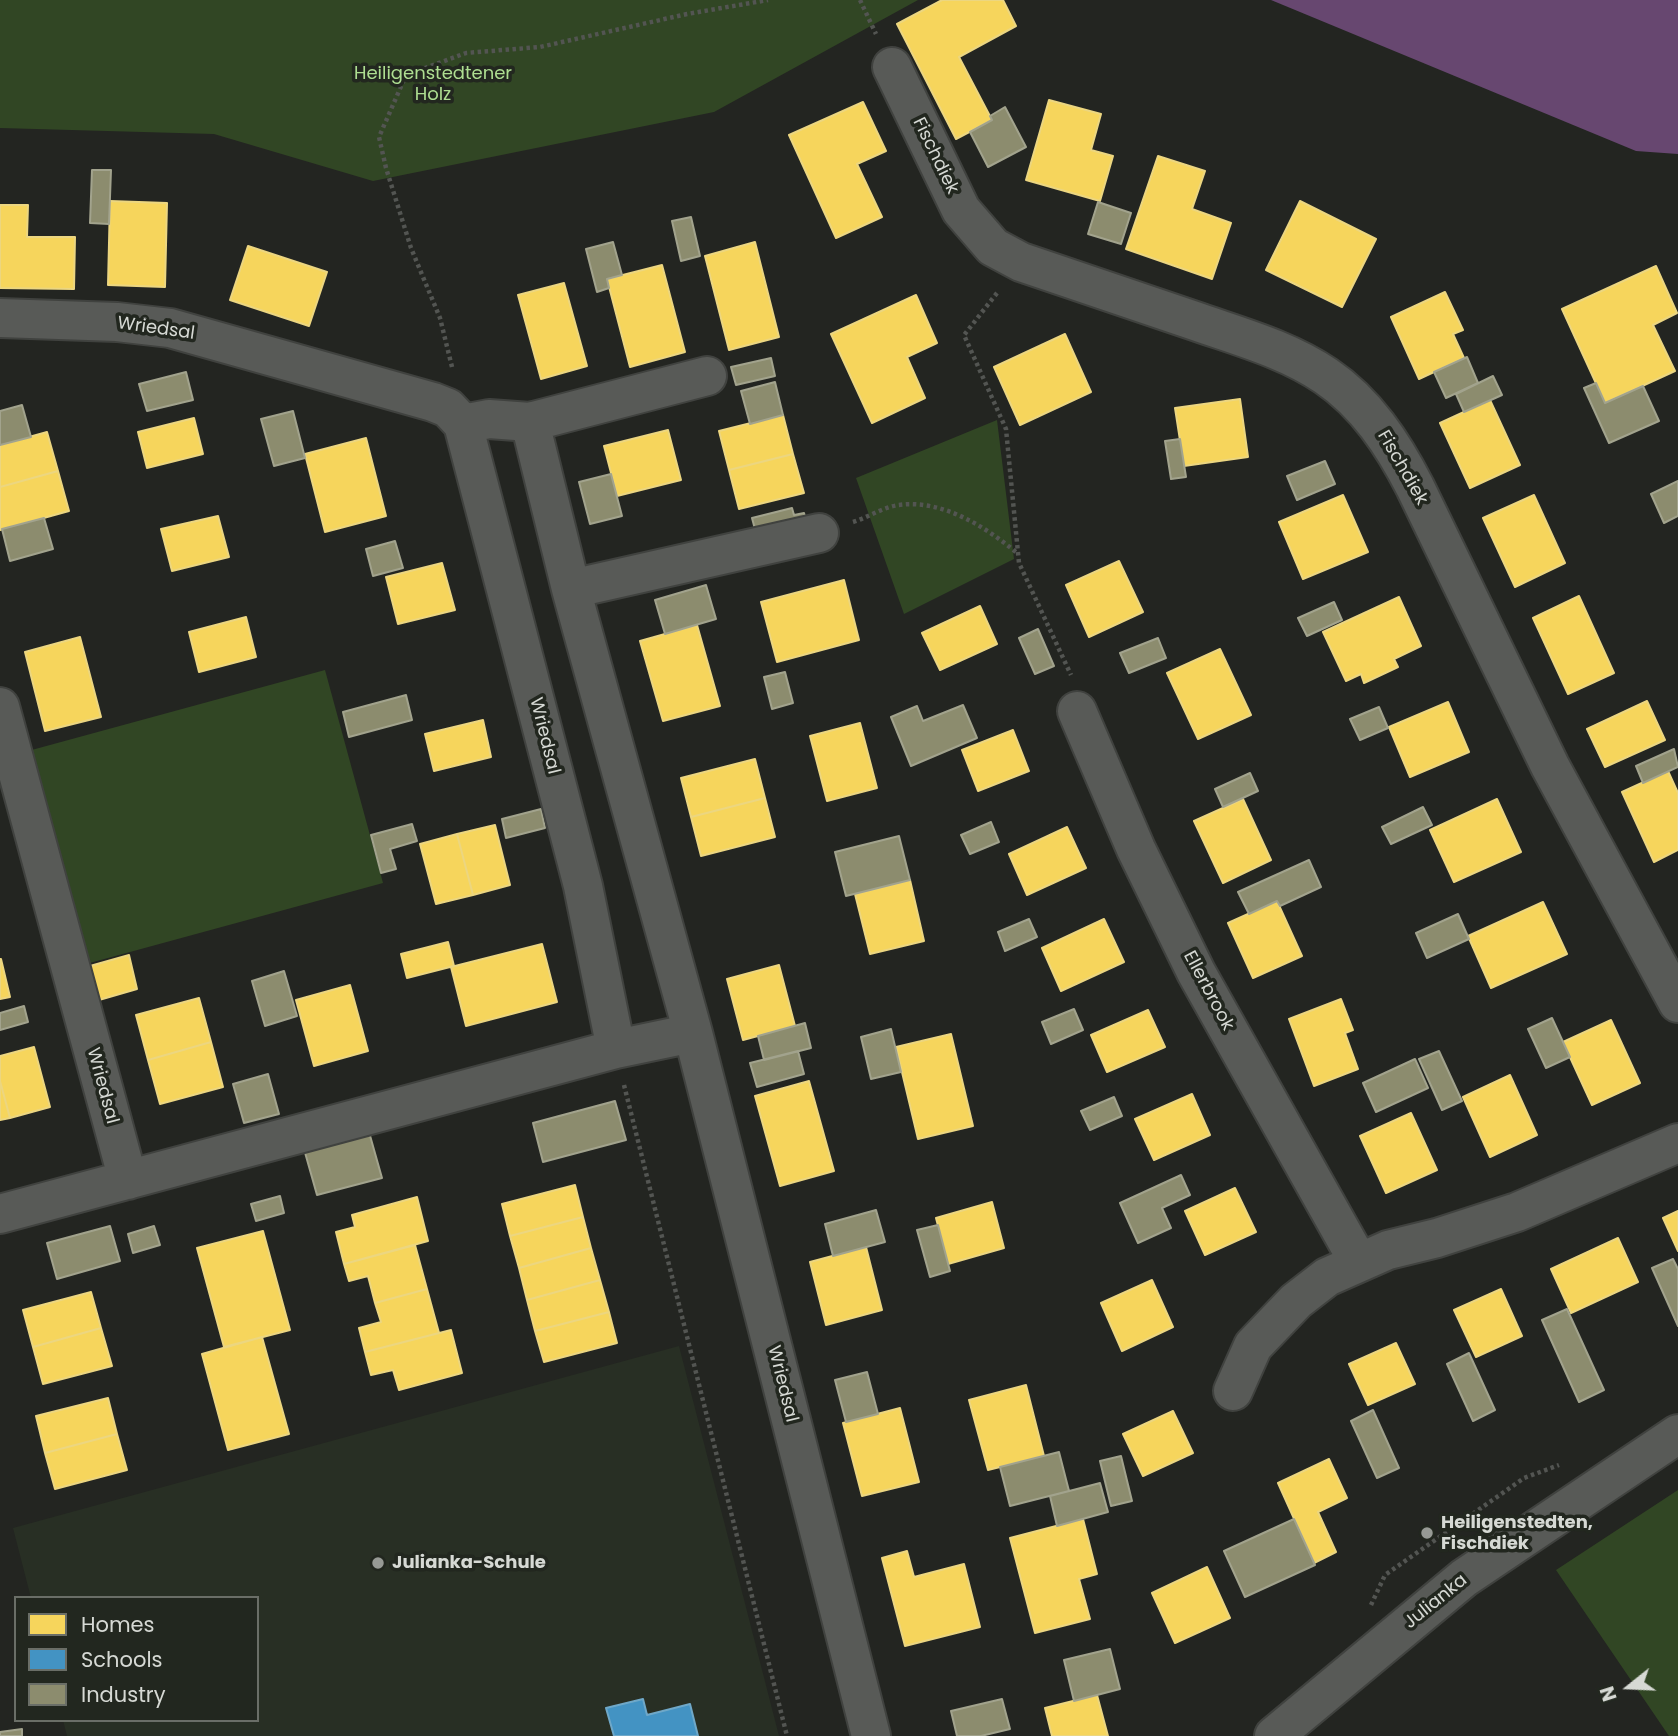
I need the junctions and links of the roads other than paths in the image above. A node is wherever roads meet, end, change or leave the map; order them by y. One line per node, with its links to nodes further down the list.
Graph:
1 (892, 67): 10 (street, Fischdiek)
2 (0, 318): 4 (street, Wriedsal)
3 (707, 376): 5 (street, Wriedsal)
4 (456, 416): 5 (street, Wriedsal); 12 (street, Wriedsal)
5 (530, 422): 7 (street, Wriedsal)
6 (819, 533): 7 (street)
7 (571, 589): 11 (street, Wriedsal)
8 (0, 708): 14 (street, Wriedsal)
9 (1077, 711): 16 (street, Ellerbrook)
10 (1678, 1003)
11 (693, 1033): 12 (street); 19 (street, Wriedsal)
12 (615, 1049): 14 (street)
13 (1678, 1143): 16 (street)
14 (128, 1180): 15 (street)
15 (0, 1214)
16 (1358, 1261): 17 (street)
17 (1233, 1391)
18 (1678, 1434): 20 (street, Julianka)
19 (871, 1736)
20 (1274, 1736)

